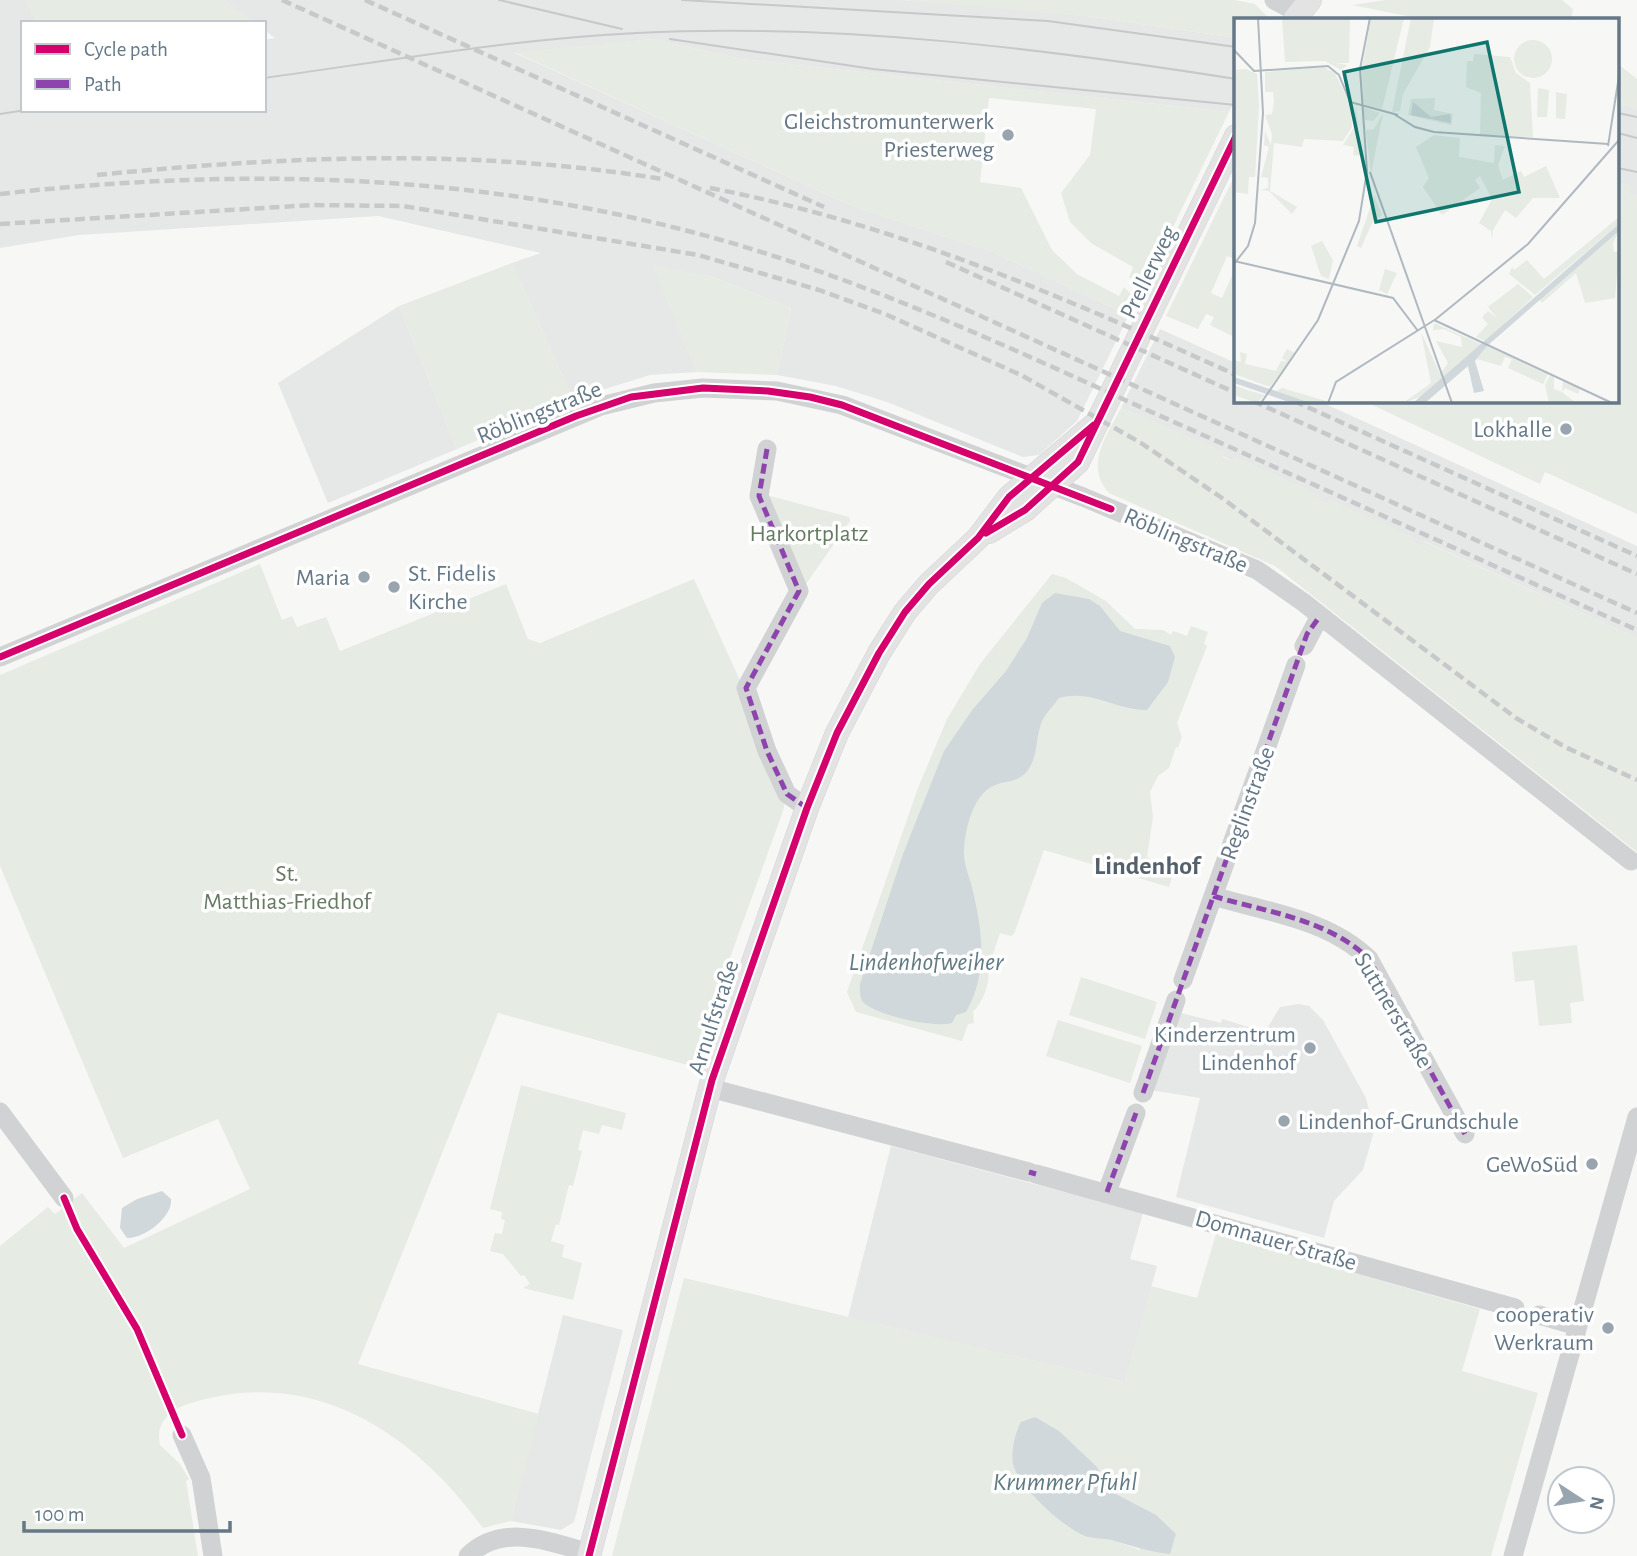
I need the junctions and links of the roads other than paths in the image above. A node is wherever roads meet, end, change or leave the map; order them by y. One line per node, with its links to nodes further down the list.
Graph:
1 (1275, 0): 2 (street)
2 (1301, 11)
3 (1234, 139): 5 (main road, Prellerweg)
4 (767, 449): 10 (street)
5 (1042, 482): 6 (street, Röblingstraße); 8 (street, Röblingstraße); 10 (main road, Arnulfstraße)
6 (1320, 616): 7 (street); 11 (street, Röblingstraße)
7 (1304, 646)
8 (0, 657)
9 (1296, 665): 12 (street, Reglinstraße)
10 (807, 808): 15 (main road, Arnulfstraße)
11 (1631, 861)
12 (1213, 896): 13 (street, Reglinstraße); 20 (street, Suttnerstraße)
13 (1183, 980)
14 (1176, 1000): 16 (street)
15 (710, 1088): 21 (street, Domnauer Straße); 27 (main road, Arnulfstraße)
16 (1143, 1093)
17 (0, 1112): 22 (street)
18 (1136, 1113): 21 (street)
19 (1637, 1117): 25 (street)
20 (1465, 1133)
21 (1107, 1192): 23 (street, Domnauer Straße)
22 (64, 1198)
23 (1515, 1308)
24 (1539, 1315): 25 (street)
25 (1578, 1326): 30 (street)
26 (182, 1435): 28 (street)
27 (589, 1554): 29 (street)
28 (213, 1556)
29 (467, 1556)
30 (1513, 1556)

